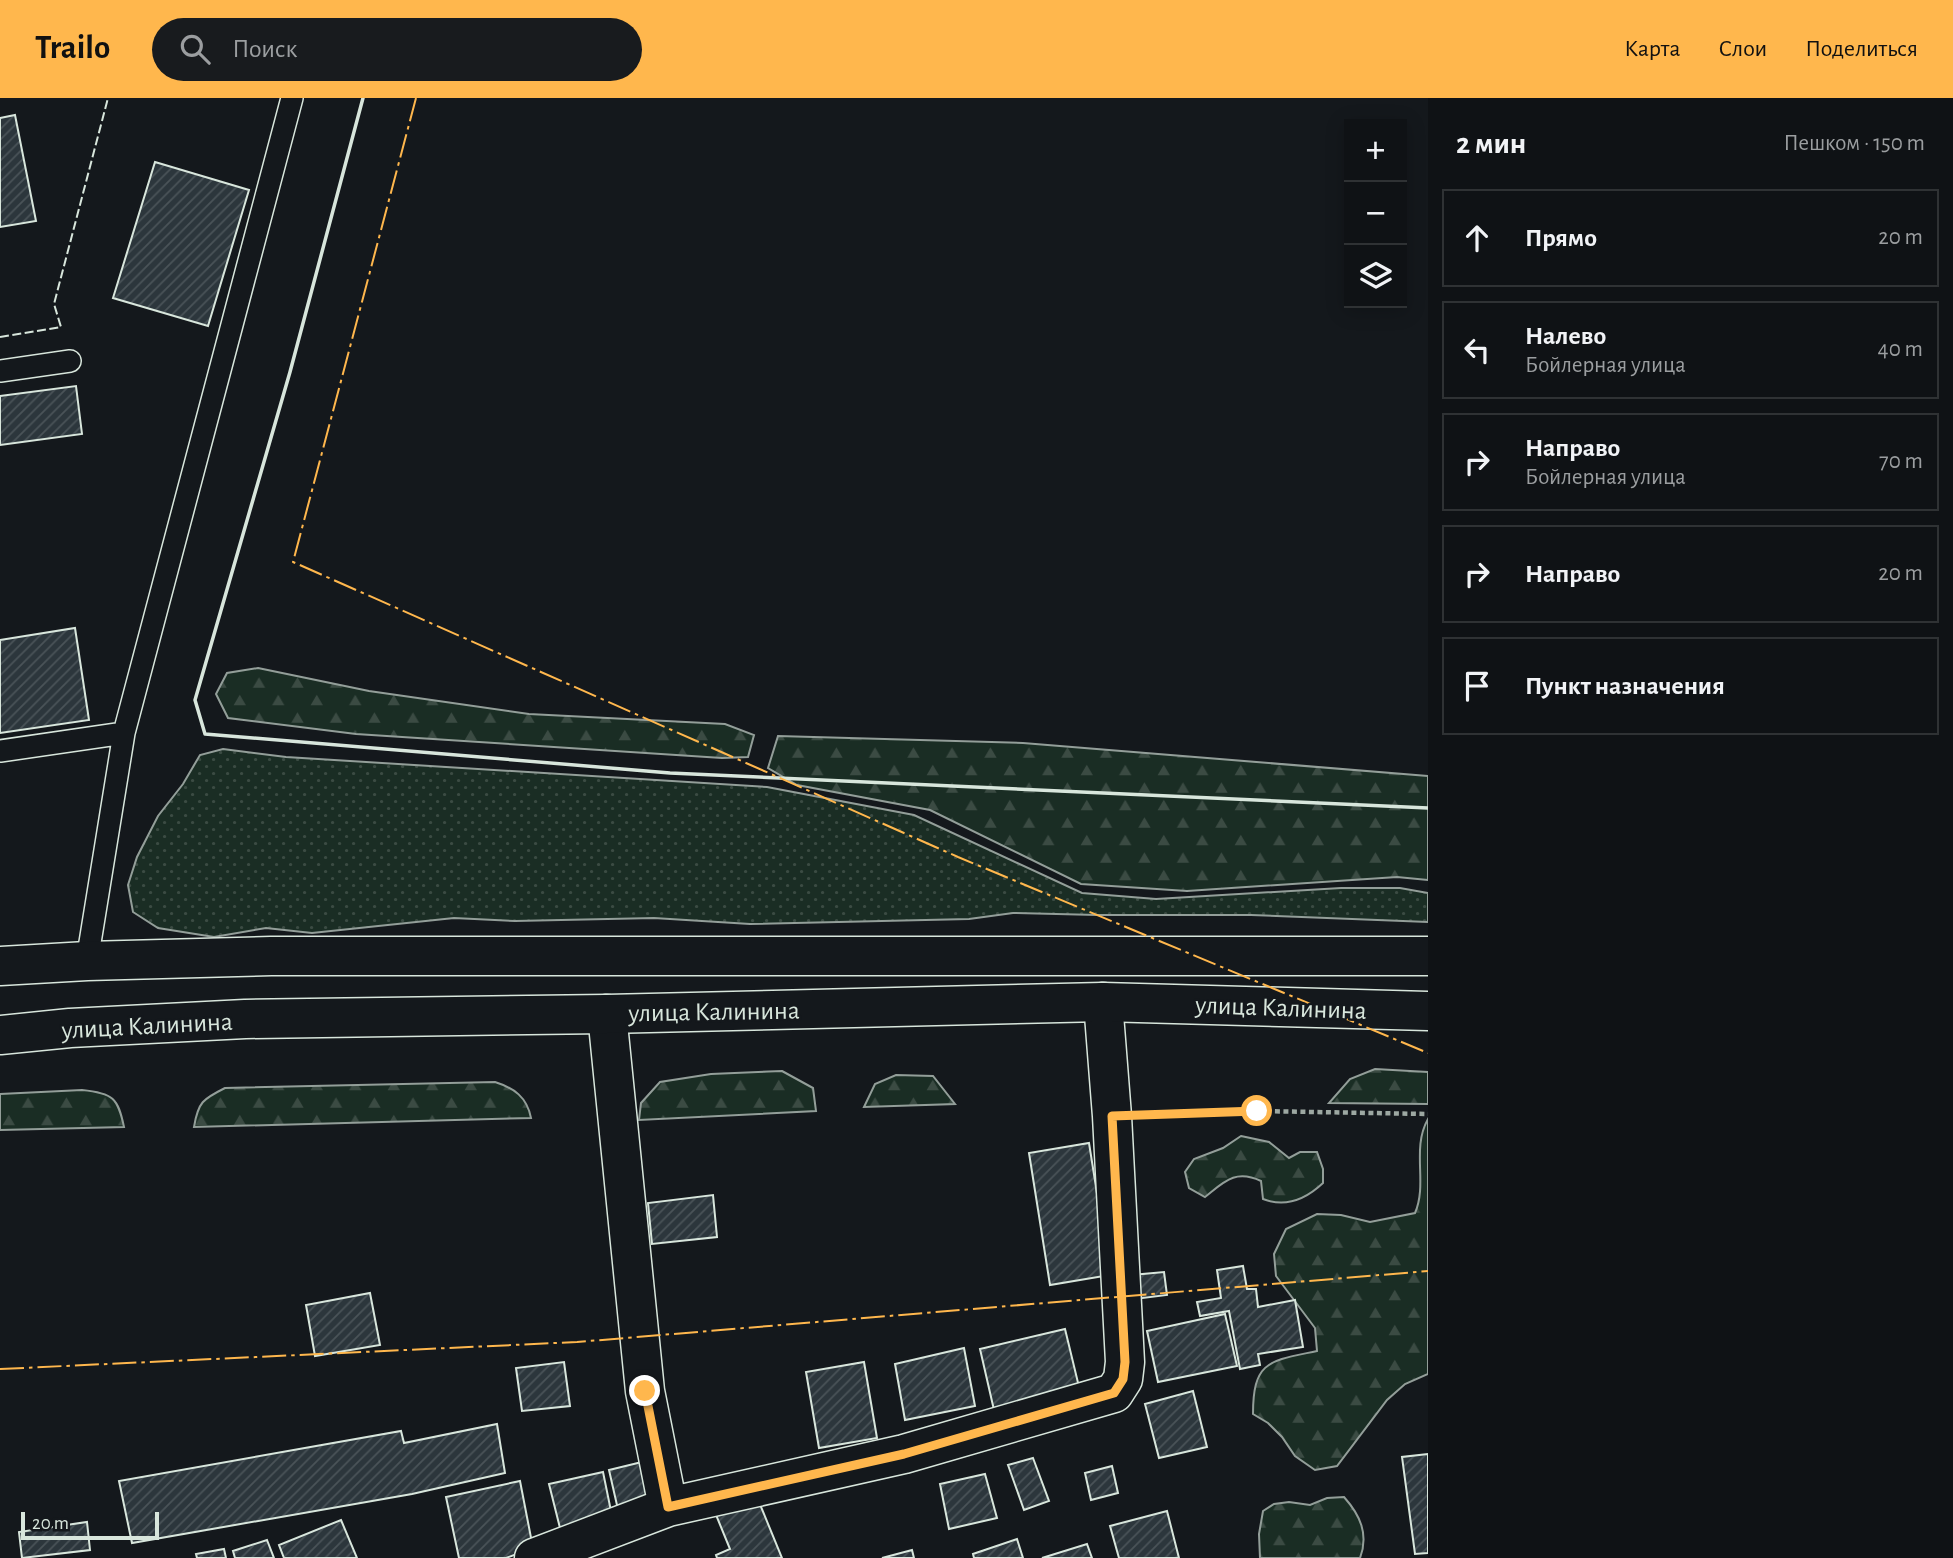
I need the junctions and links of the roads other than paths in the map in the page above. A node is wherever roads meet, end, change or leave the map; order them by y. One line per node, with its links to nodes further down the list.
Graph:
1 (292, 98): 4 (lane)
2 (70, 361): 3 (lane)
3 (0, 371)
4 (124, 733): 5 (lane); 7 (lane)
5 (0, 751)
6 (1428, 956): 7 (main road, улица Калинина)
7 (87, 961): 8 (main road, улица Калинина)
8 (0, 966)
9 (1103, 1002): 10 (main road, улица Калинина); 11 (main road, улица Калинина); 13 (main road)
10 (1428, 1011)
11 (607, 1014): 12 (main road, улица Калинина); 13 (main road)
12 (0, 1035)
13 (668, 1507): 14 (main road)
14 (534, 1558)

